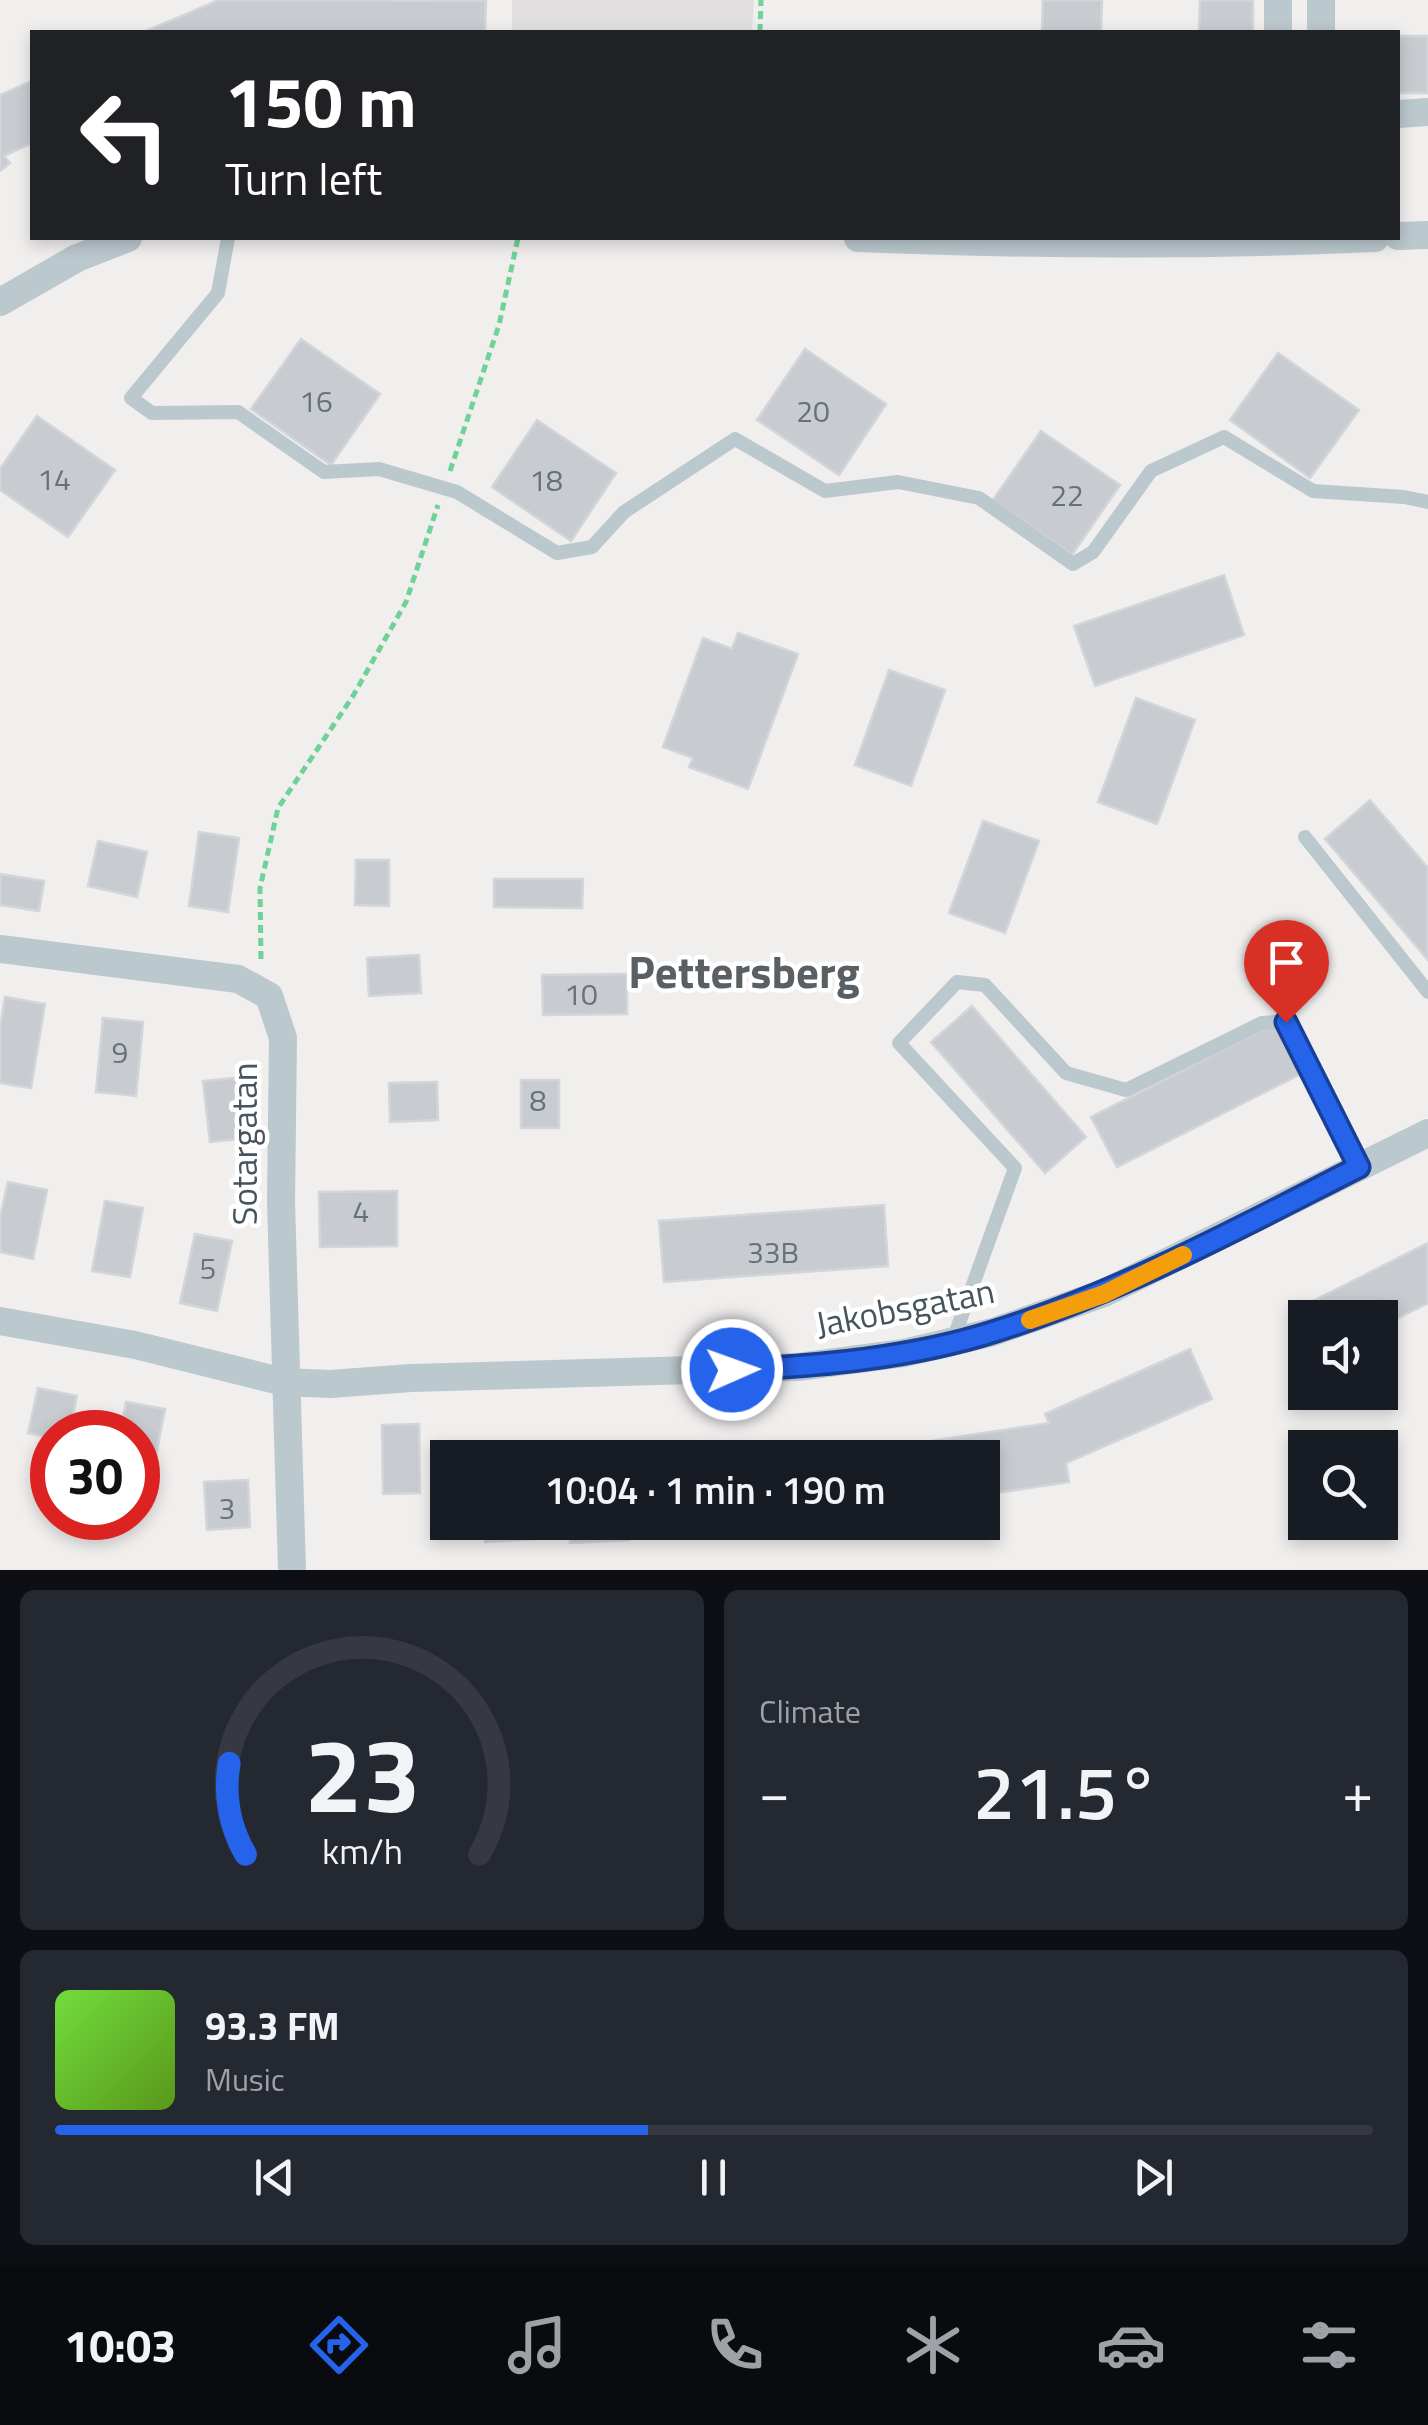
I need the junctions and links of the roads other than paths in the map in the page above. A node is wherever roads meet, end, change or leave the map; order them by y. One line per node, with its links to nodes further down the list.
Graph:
1 (1278, 0): 3 (street)
2 (1321, 0): 4 (street)
3 (1278, 30)
4 (1321, 30)
5 (1428, 112): 6 (street)
6 (1400, 114)
7 (1428, 235): 8 (street)
8 (1400, 236)
9 (123, 240): 13 (street)
10 (228, 240): 14 (lane)
11 (903, 240): 12 (street)
12 (1280, 240)
13 (0, 302)
14 (1428, 502)
15 (1306, 837): 17 (lane)
16 (0, 948): 22 (street, Sotargatan)
17 (1428, 992)
18 (1428, 1132): 19 (street, Jakobsgatan)
19 (1359, 1167): 21 (street, Jakobsgatan); 21 (lane)
20 (0, 1321): 22 (street, Jakobsgatan)
21 (952, 1342): 22 (street, Jakobsgatan)
22 (284, 1382): 23 (street, Sotargatan)
23 (292, 1570)

